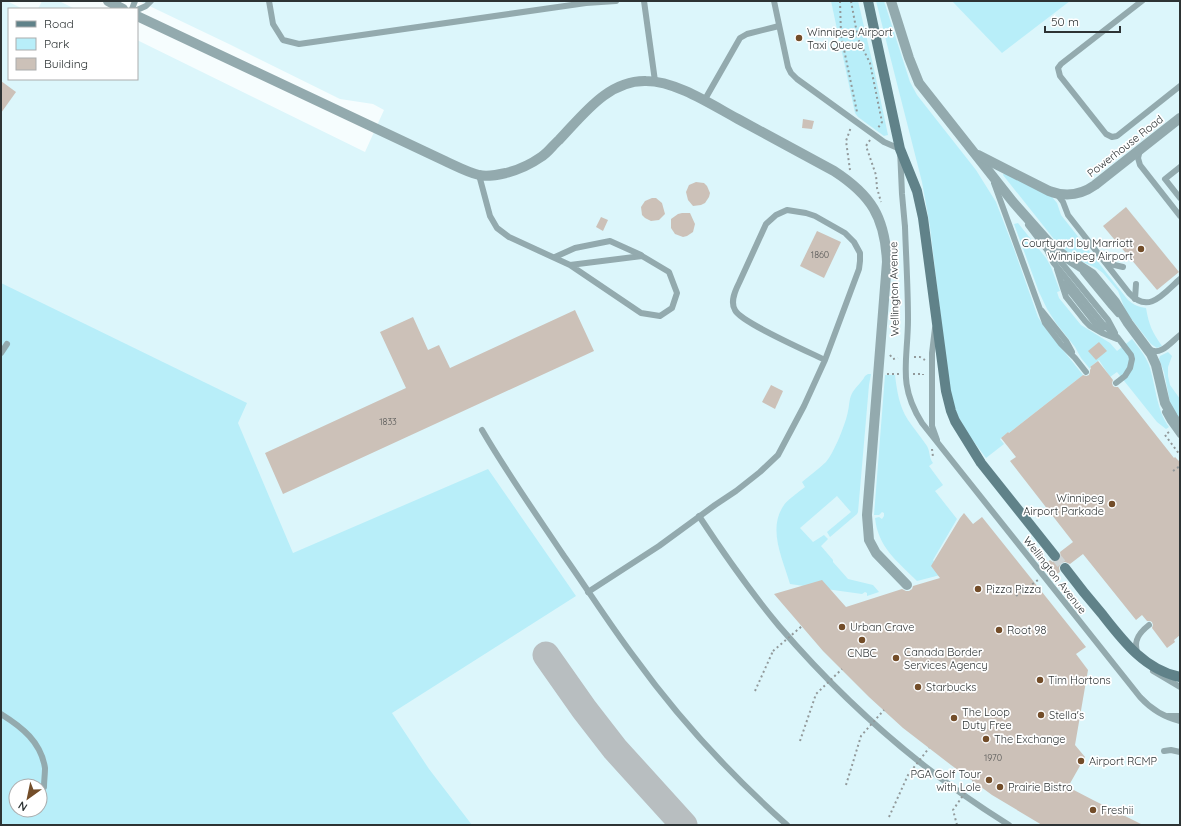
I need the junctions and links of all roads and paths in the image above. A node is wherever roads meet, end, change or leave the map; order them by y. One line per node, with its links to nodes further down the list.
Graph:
1 (108, 1): 11 (street)
2 (151, 1): 12 (lane)
3 (269, 1): 4 (lane)
4 (616, 1)
5 (644, 1): 15 (lane)
6 (774, 1): 14 (lane)
7 (840, 1): 19 (path)
8 (868, 1): 20 (main road, Wellington Avenue)
9 (891, 1): 22 (street)
10 (1142, 1): 16 (lane)
11 (121, 8)
12 (138, 10)
13 (138, 16): 25 (street)
14 (779, 26): 17 (lane); 19 (lane)
15 (655, 81): 17 (street); 25 (street)
16 (1180, 86)
17 (704, 101): 26 (street)
18 (1180, 118): 21 (street, Powerhouse Road)
19 (854, 120): 20 (lane); 26 (path)
20 (900, 149): 42 (main road, Wellington Avenue); 77 (lane, Wellington Avenue, bridge)
21 (1141, 149): 27 (street, Powerhouse Road); 30 (lane)
22 (974, 153): 23 (street); 27 (street, Powerhouse Road)
23 (983, 164): 29 (street); 50 (lane)
24 (1180, 167): 28 (lane)
25 (479, 175): 33 (lane)
26 (855, 187): 63 (street)
27 (1054, 192): 36 (lane)
28 (1179, 197)
29 (1013, 202): 31 (lane); 35 (street)
30 (1180, 216)
31 (1047, 250): 34 (lane); 45 (lane)
32 (642, 256): 33 (lane); 37 (lane); 37 (lane)
33 (555, 258): 37 (lane)
34 (1054, 262): 45 (lane); 45 (lane)
35 (1075, 263): 43 (lane); 43 (street)
36 (1106, 263): 38 (lane); 41 (lane)
37 (570, 265)
38 (1123, 268)
39 (1180, 279): 41 (lane)
40 (1136, 284): 41 (lane)
41 (1135, 299)
42 (936, 315): 60 (main road, Wellington Avenue); 62 (lane, Wellington Avenue)
43 (1128, 323): 47 (street)
44 (1180, 335): 47 (lane)
45 (1117, 338): 51 (lane)
46 (7, 344): 48 (lane)
47 (1146, 347): 52 (street)
48 (1, 353)
49 (825, 360): 49 (lane); 59 (lane)
50 (1086, 372)
51 (1116, 383)
52 (1163, 395): 53 (street); 55 (lane)
53 (1176, 428): 56 (path)
54 (482, 430): 64 (lane)
55 (1180, 435)
56 (1180, 455)
57 (1180, 466): 58 (path)
58 (1173, 471)
59 (699, 516): 64 (lane); 88 (lane)
60 (1055, 556)
61 (1065, 568): 68 (main road, Wellington Avenue)
62 (1041, 577): 65 (path); 76 (lane, Wellington Avenue)
63 (907, 585)
64 (588, 592): 86 (lane)
65 (1016, 596)
66 (1149, 625): 69 (lane)
67 (802, 626): 73 (path, bridge)
68 (1125, 643): 69 (main road, Wellington Avenue); 72 (lane)
69 (1139, 656): 71 (main road, Wellington Avenue)
70 (842, 669): 78 (path, bridge)
71 (1180, 677)
72 (1180, 688)
73 (755, 692)
74 (884, 710): 84 (path, bridge)
75 (1, 714): 82 (lane)
76 (1180, 716)
77 (1180, 721)
78 (800, 741)
79 (929, 748): 85 (path, bridge)
80 (1164, 751): 81 (lane)
81 (1180, 752)
82 (44, 778)
83 (973, 781): 87 (path, bridge)
84 (846, 785)
85 (889, 817)
86 (787, 825)
87 (958, 825)
88 (1009, 825)

